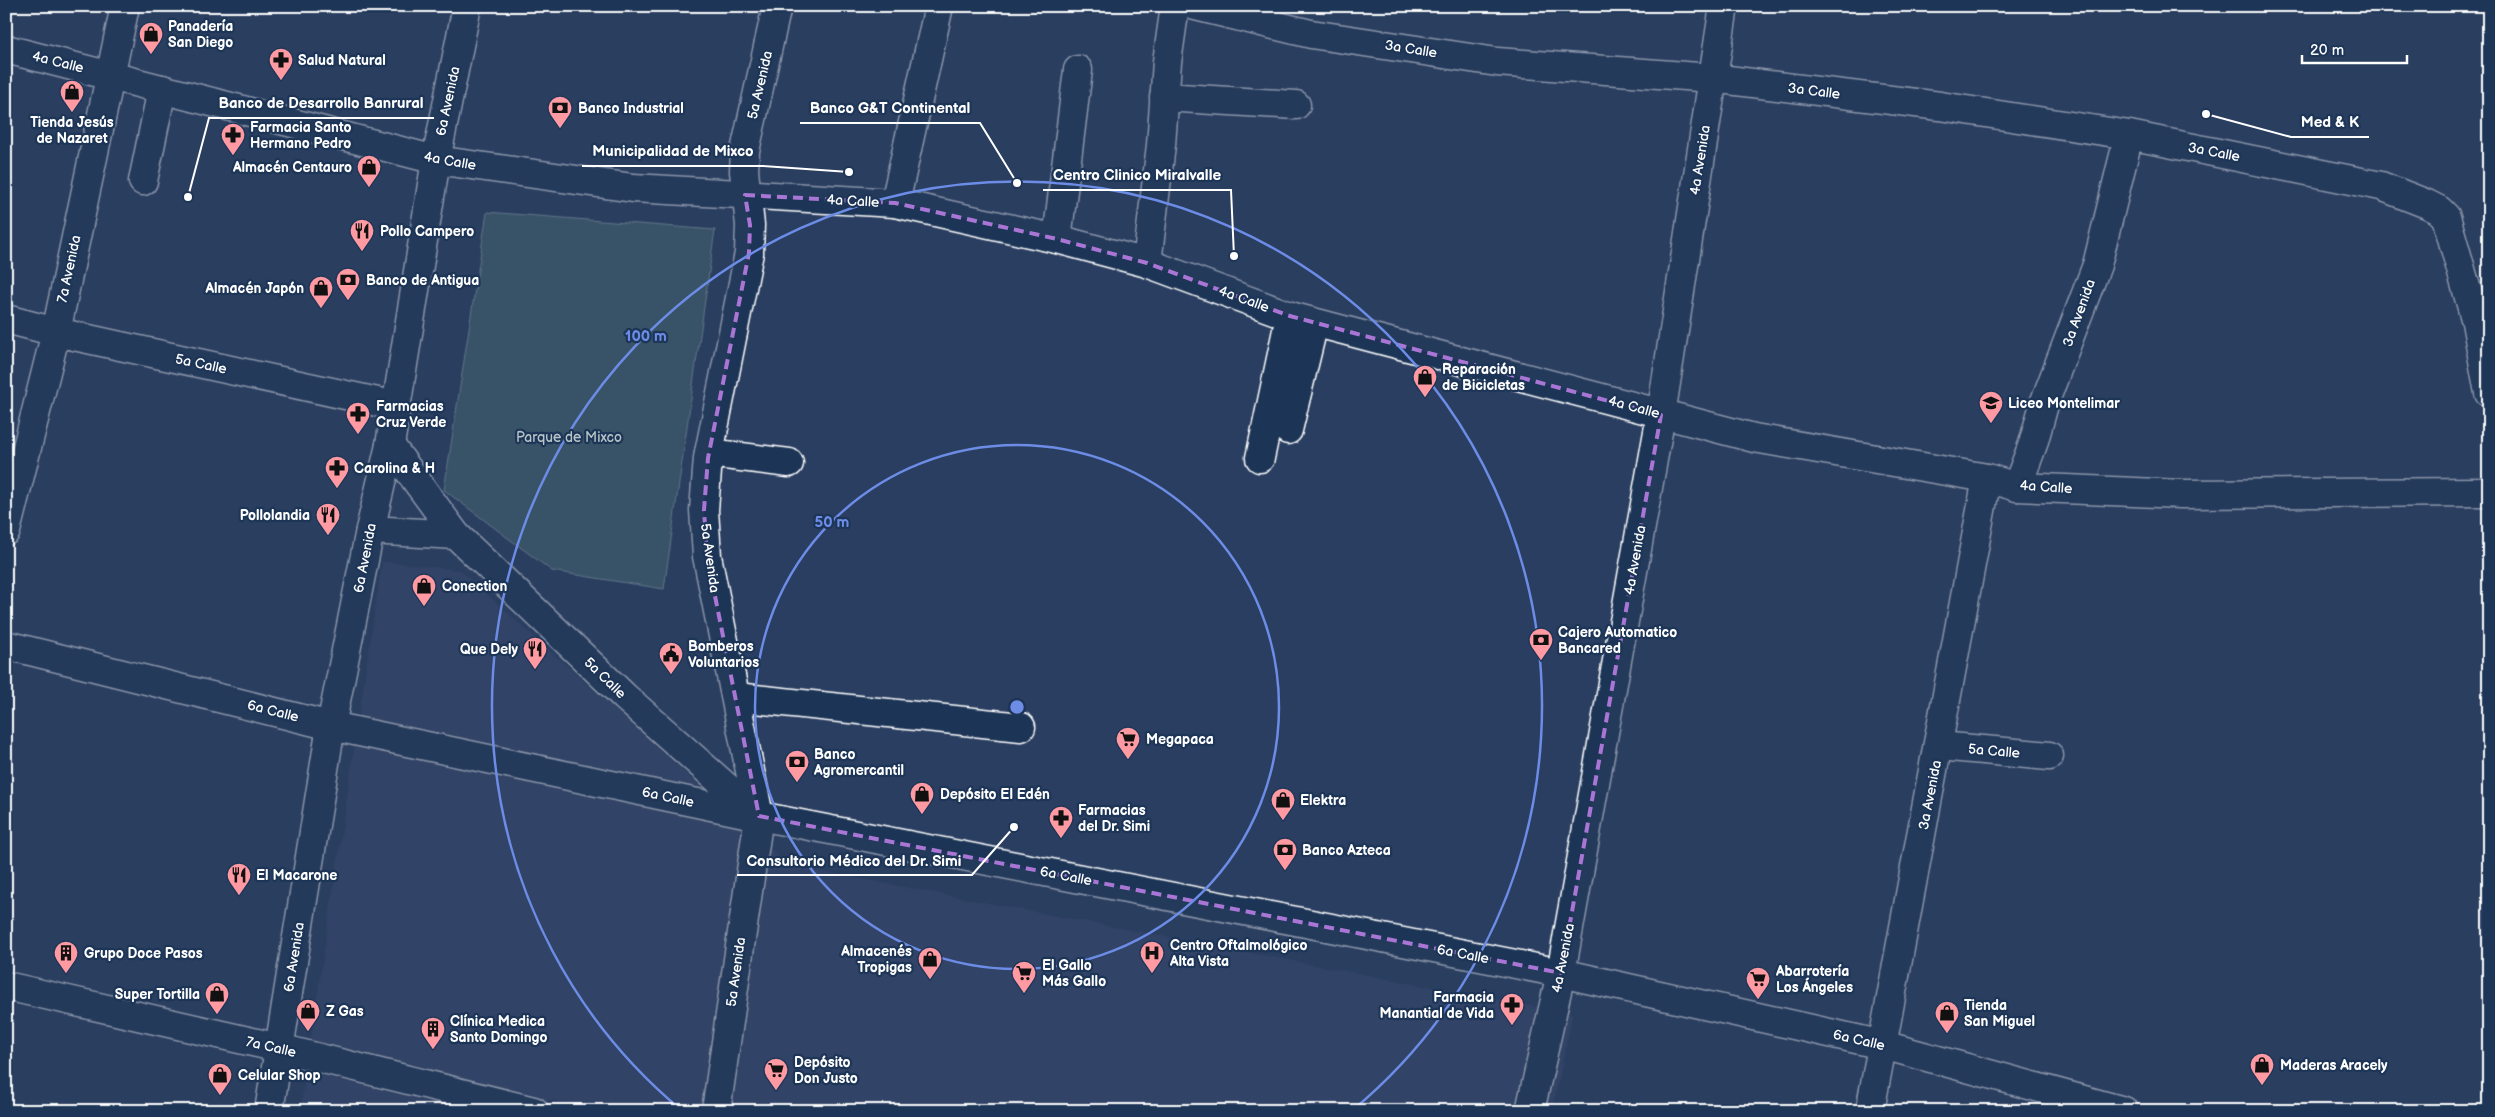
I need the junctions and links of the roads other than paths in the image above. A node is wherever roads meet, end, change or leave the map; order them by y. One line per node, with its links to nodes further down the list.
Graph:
1 (126, 6): 10 (street, 7a Avenida)
2 (467, 6): 16 (street, 6a Avenida)
3 (777, 6): 18 (street, 5a Avenida)
4 (939, 6): 19 (street)
5 (1175, 6): 13 (street)
6 (1195, 6): 11 (street, 3a Calle)
7 (1724, 6): 11 (street, 4a Avenida)
8 (6, 49): 10 (street, 4a Calle)
9 (1078, 70): 20 (street)
10 (109, 75): 12 (street, 4a Calle); 24 (street, 7a Avenida)
11 (1712, 78): 15 (street, 3a Calle); 27 (street, 4a Avenida)
12 (162, 89): 16 (street, 4a Calle); 17 (street)
13 (1164, 97): 14 (street); 21 (street)
14 (1296, 105)
15 (2129, 135): 25 (street, 3a Calle); 34 (street, 3a Avenida)
16 (436, 160): 18 (street, 4a Calle); 26 (street, 6a Avenida)
17 (143, 181)
18 (745, 194): 19 (street, 4a Calle); 30 (street, 5a Avenida)
19 (895, 203): 20 (street, 4a Calle)
20 (1057, 239): 21 (street, 4a Calle)
21 (1147, 263): 23 (street, 4a Calle)
22 (6, 319): 24 (street, 5a Calle)
23 (1302, 320): 27 (street, 4a Calle); 28 (street); 31 (street)
24 (56, 332): 26 (street, 5a Calle); 37 (street, 7a Avenida)
25 (2489, 392)
26 (396, 406): 29 (street, 6a Avenida)
27 (1662, 414): 33 (street, 4a Calle); 46 (street, 4a Avenida)
28 (1288, 430)
29 (390, 445): 36 (street, 6a Avenida); 38 (street, 5a Calle)
30 (709, 453): 32 (street); 40 (street, 5a Avenida)
31 (1260, 458)
32 (789, 463)
33 (1987, 478): 34 (street, 4a Calle); 43 (street, 3a Avenida)
34 (2017, 486): 35 (street, 4a Calle)
35 (2489, 492)
36 (370, 530): 38 (street); 41 (street, 6a Avenida)
37 (6, 531)
38 (456, 535): 45 (street, 5a Calle)
39 (6, 645): 41 (street, 6a Calle)
40 (736, 697): 42 (street); 45 (street, 5a Avenida)
41 (331, 726): 45 (street, 6a Calle); 49 (street, 6a Avenida)
42 (1021, 727)
43 (1939, 746): 44 (street, 5a Calle); 48 (street, 3a Avenida)
44 (2049, 756)
45 (759, 816): 46 (street, 6a Calle); 52 (street, 5a Avenida)
46 (1561, 973): 48 (street, 6a Calle); 53 (street, 4a Avenida)
47 (6, 986): 49 (street, 7a Calle)
48 (1882, 1045): 54 (street, 3a Avenida); 55 (street, 6a Calle)
49 (279, 1048): 50 (street, 6a Avenida); 51 (street, 7a Calle)
50 (269, 1111)
51 (534, 1111)
52 (716, 1111)
53 (1530, 1111)
54 (1870, 1111)
55 (2124, 1111)

